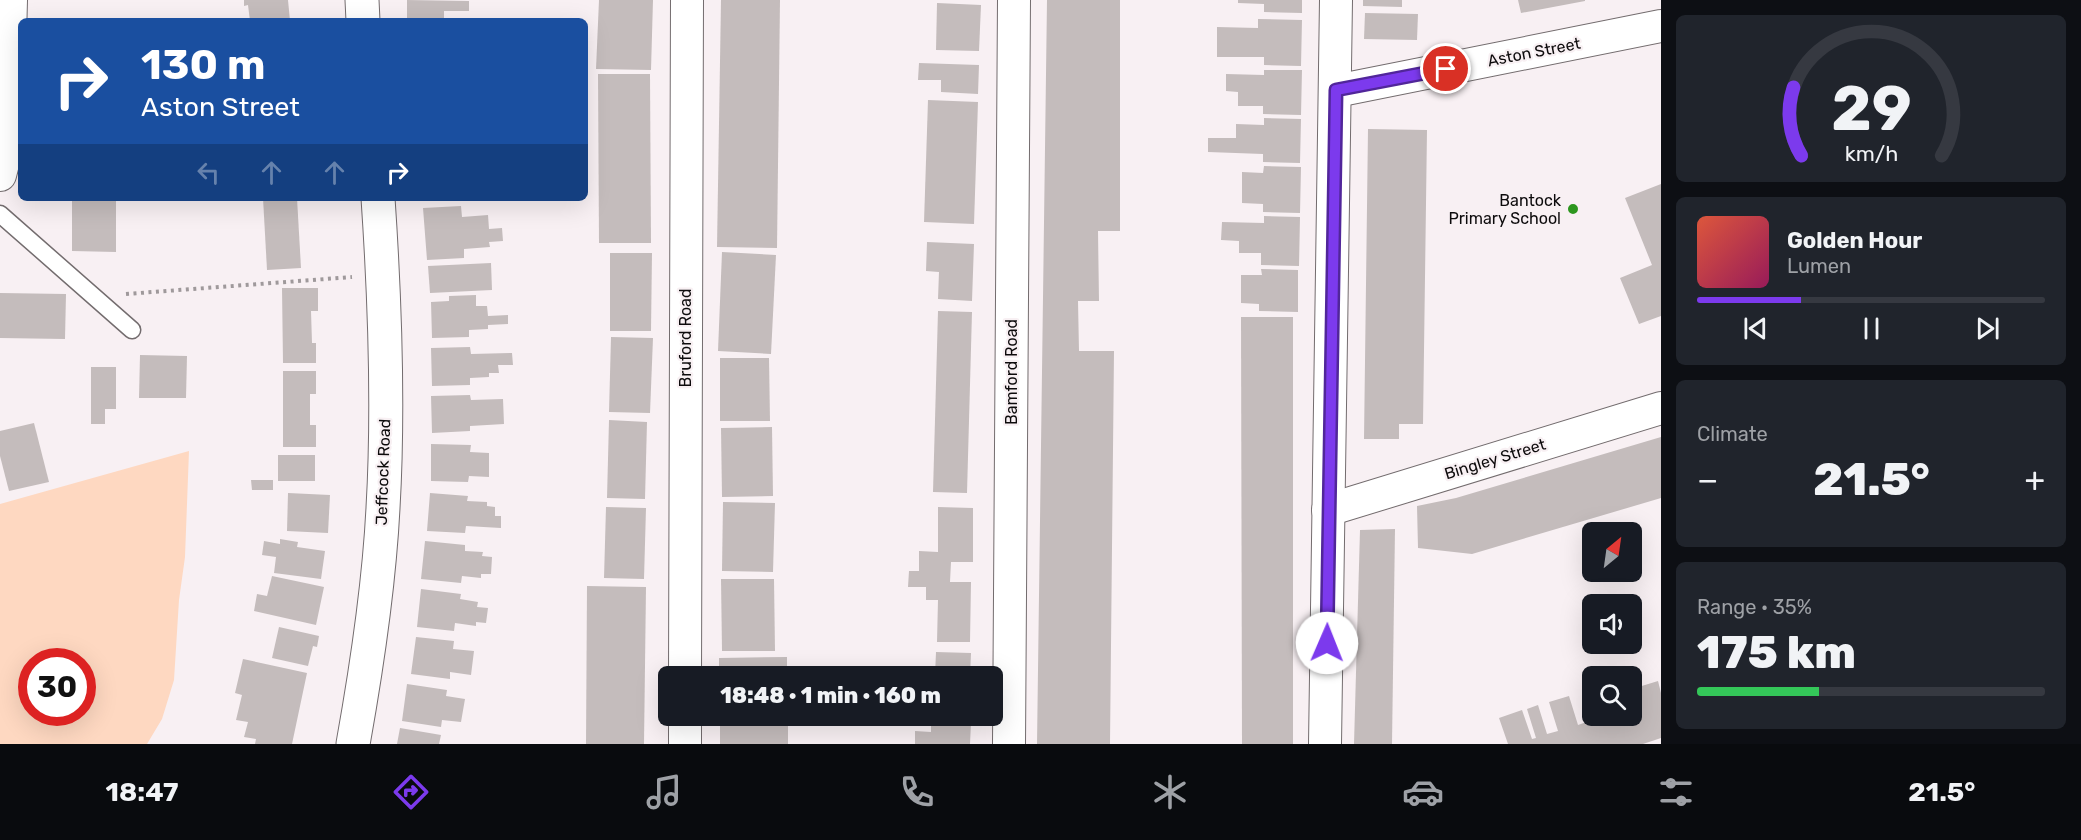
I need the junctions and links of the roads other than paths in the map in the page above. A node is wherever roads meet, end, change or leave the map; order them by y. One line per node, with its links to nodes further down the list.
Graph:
1 (11, 0): 9 (street)
2 (362, 0): 6 (street)
3 (687, 0): 15 (street, Bruford Road)
4 (1014, 0): 19 (street, Bamford Road)
5 (1336, 0): 8 (street)
6 (363, 18)
7 (1661, 26): 8 (street, Aston Street)
8 (1336, 90): 14 (street)
9 (0, 175)
10 (378, 201): 17 (street, Jeffcock Road)
11 (0, 214): 12 (lane)
12 (132, 330)
13 (1661, 408): 14 (street, Bingley Street)
14 (1328, 510): 20 (street)
15 (685, 666)
16 (685, 726): 18 (street)
17 (353, 744)
18 (685, 744)
19 (1009, 744)
20 (1325, 744)

